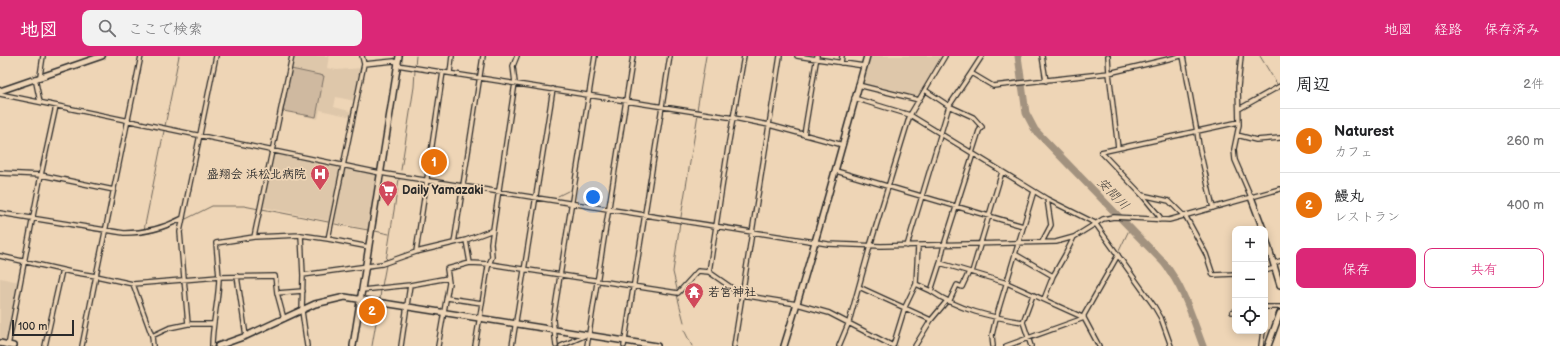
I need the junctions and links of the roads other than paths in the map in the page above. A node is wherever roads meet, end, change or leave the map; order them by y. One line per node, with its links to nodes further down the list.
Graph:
1 (43, 56): 35 (street)
2 (102, 56): 35 (street)
3 (141, 56): 57 (street)
4 (216, 56): 62 (street)
5 (292, 56): 68 (street)
6 (362, 56): 28 (street)
7 (399, 56): 29 (street)
8 (452, 56): 32 (street)
9 (483, 56): 37 (street)
10 (517, 56): 39 (street)
11 (595, 56): 46 (street)
12 (633, 56): 49 (street)
13 (670, 56): 52 (street)
14 (744, 56): 56 (street)
15 (780, 56): 59 (street)
16 (797, 56): 26 (street)
17 (842, 56): 27 (street)
18 (867, 56): 30 (street)
19 (946, 56): 43 (street)
20 (982, 56): 33 (street)
21 (1042, 56): 38 (street)
22 (1108, 56): 34 (street)
23 (1182, 56): 24 (street); 34 (street); 60 (street)
24 (1188, 56)
25 (1241, 56): 54 (street)
26 (816, 58): 27 (street); 63 (street)
27 (841, 63): 30 (street)
28 (364, 64): 29 (street); 70 (street)
29 (398, 64): 31 (street); 74 (street)
30 (864, 66): 40 (street)
31 (443, 72): 32 (street); 76 (street)
32 (450, 73): 37 (street)
33 (971, 73): 38 (street); 53 (street)
34 (1109, 73): 38 (street); 67 (street)
35 (40, 76): 36 (street)
36 (35, 78): 44 (street); 50 (street)
37 (481, 78): 39 (street); 77 (street)
38 (1046, 80)
39 (515, 84): 42 (street); 82 (street)
40 (858, 85): 47 (street); 48 (street)
41 (1278, 87): 54 (street)
42 (552, 89): 46 (street); 85 (street)
43 (925, 90): 48 (street); 53 (street)
44 (0, 91)
45 (0, 94): 50 (street)
46 (588, 95): 49 (street); 88 (street)
47 (854, 98): 55 (street); 66 (street)
48 (919, 100): 55 (street)
49 (626, 101): 52 (street); 91 (street)
50 (40, 102): 51 (street)
51 (56, 106): 57 (street); 75 (street)
52 (662, 106): 56 (street); 93 (street)
53 (949, 106): 61 (street); 69 (street)
54 (1239, 109): 58 (street)
55 (910, 114): 61 (street); 78 (street)
56 (734, 118): 59 (street); 100 (street)
57 (127, 120): 62 (street); 79 (street)
58 (1239, 122): 60 (street); 64 (street)
59 (769, 125): 63 (street); 105 (street)
60 (1197, 132): 67 (street); 90 (street)
61 (940, 133): 69 (street); 84 (street)
62 (200, 135): 68 (street); 97 (street)
63 (804, 135): 66 (street)
64 (1237, 135): 65 (street); 86 (street)
65 (1280, 138)
66 (843, 145): 71 (street)
67 (1118, 148): 83 (street)
68 (272, 150): 70 (street); 107 (street)
69 (972, 153): 72 (street); 89 (street)
70 (344, 165): 74 (street); 109 (street)
71 (836, 171): 78 (street); 111 (street)
72 (1002, 172): 81 (street); 95 (street)
73 (0, 173): 75 (street)
74 (380, 173): 76 (street); 121 (street)
75 (41, 175): 79 (street); 96 (street)
76 (427, 180): 77 (street); 122 (street)
77 (463, 186): 82 (street); 113 (street)
78 (889, 186): 84 (street); 118 (street)
79 (114, 190): 103 (street)
80 (1280, 190): 86 (street)
81 (1034, 191): 87 (street); 101 (street)
82 (499, 192): 85 (street); 104 (street)
83 (1142, 195): 94 (street); 98 (street)
84 (922, 196): 89 (street); 119 (street)
85 (536, 197): 88 (street); 133 (street)
86 (1251, 198): 90 (street); 102 (street)
87 (1047, 199): 99 (street); 112 (street)
88 (572, 203): 91 (street); 140 (street)
89 (956, 206): 95 (street); 116 (street)
90 (1213, 208): 94 (street)
91 (609, 209): 93 (street); 147 (street)
92 (0, 213): 96 (street)
93 (644, 215): 100 (street); 153 (street)
94 (1184, 215): 98 (street); 138 (street)
95 (989, 216): 101 (street); 115 (street)
96 (34, 218): 103 (street); 127 (street)
97 (183, 218): 103 (street); 146 (street)
98 (1159, 220): 99 (street)
99 (1095, 223): 108 (street); 124 (street)
100 (716, 226): 105 (street); 136 (street)
101 (1023, 226): 114 (street)
102 (1262, 226)
103 (106, 230): 141 (street)
104 (493, 230): 110 (street); 130 (street)
105 (752, 232): 111 (street); 159 (street)
106 (300, 235): 107 (street); 109 (street); 139 (street)
107 (254, 237): 144 (street)
108 (1074, 237): 112 (street); 143 (street)
109 (328, 240): 121 (street)
110 (466, 240): 113 (street); 128 (street)
111 (816, 241): 118 (street); 166 (street)
112 (1042, 242): 114 (street)
113 (454, 243): 122 (street)
114 (1019, 243): 115 (street); 123 (street)
115 (980, 244): 116 (street); 137 (street)
116 (944, 245): 120 (street); 129 (street)
117 (1268, 245): 132 (street)
118 (870, 246): 119 (street); 154 (street)
119 (907, 246): 120 (street)
120 (918, 246): 150 (street)
121 (369, 247): 131 (street)
122 (416, 252): 131 (street)
123 (1015, 254): 143 (street); 148 (street)
124 (1118, 254): 176 (street); 217 (street)
125 (0, 256): 127 (street)
126 (1280, 261): 132 (street)
127 (26, 262): 134 (street); 192 (street)
128 (470, 263): 130 (street); 145 (street)
129 (940, 263): 137 (street); 157 (street)
130 (490, 264): 133 (street); 165 (street)
131 (366, 266): 139 (street); 155 (street)
132 (1275, 266): 135 (street); 152 (street)
133 (525, 268): 140 (street); 183 (street)
134 (62, 270): 141 (street); 193 (street)
135 (1268, 270)
136 (709, 272): 153 (street); 159 (street)
137 (970, 272): 148 (street); 164 (street)
138 (1232, 274)
139 (303, 275): 156 (street)
140 (561, 275): 147 (street); 184 (street)
141 (96, 276): 149 (street); 194 (street)
142 (237, 276): 144 (street); 158 (street); 188 (street)
143 (1053, 276): 163 (street)
144 (219, 277): 146 (street); 182 (street)
145 (448, 278): 151 (street); 161 (street)
146 (185, 279): 149 (street); 181 (street)
147 (597, 280): 153 (street); 185 (street)
148 (1007, 283): 160 (street); 175 (street)
149 (133, 284): 187 (street)
150 (916, 284): 157 (street); 168 (street)
151 (410, 285): 155 (street); 167 (street)
152 (1280, 285)
153 (633, 286): 190 (street)
154 (859, 287): 168 (street); 179 (street)
155 (362, 290): 162 (street)
156 (302, 291): 158 (street); 171 (street)
157 (931, 291): 164 (street)
158 (277, 292): 177 (street)
159 (742, 294): 166 (street); 208 (street)
160 (1033, 295): 163 (street); 180 (street)
161 (447, 298): 165 (street); 172 (street)
162 (361, 299): 167 (street); 171 (street); 199 (street)
163 (1044, 299): 176 (street)
164 (948, 302): 175 (street); 178 (street)
165 (482, 303): 174 (street)
166 (797, 304): 179 (street); 209 (street)
167 (407, 306): 172 (street); 200 (street)
168 (905, 307): 178 (street); 211 (street)
169 (1280, 307): 170 (street)
170 (1268, 308)
171 (302, 311): 177 (street); 198 (street)
172 (444, 312): 174 (street); 201 (street)
173 (1280, 313): 219 (street)
174 (479, 318): 183 (street); 202 (street)
175 (996, 318): 180 (street); 213 (street)
176 (1084, 318): 189 (street); 216 (street)
177 (284, 319): 188 (street)
178 (931, 320): 212 (street)
179 (849, 322): 210 (street); 211 (street)
180 (1023, 322): 189 (street)
181 (188, 324): 182 (street); 187 (street)
182 (213, 324): 196 (street)
183 (516, 324): 184 (street); 203 (street)
184 (554, 330): 185 (street); 204 (street)
185 (588, 334): 190 (street); 205 (street); 206 (street)
186 (1263, 334): 218 (street)
187 (152, 336): 195 (street)
188 (246, 336): 197 (street)
189 (1028, 338): 214 (street); 215 (street)
190 (624, 343): 207 (street)
191 (0, 344): 192 (street)
192 (10, 346)
193 (45, 346)
194 (82, 346)
195 (153, 346)
196 (212, 346)
197 (218, 346)
198 (307, 346)
199 (354, 346)
200 (401, 346)
201 (438, 346)
202 (475, 346)
203 (512, 346)
204 (556, 346)
205 (561, 346)
206 (587, 346)
207 (657, 346)
208 (734, 346)
209 (784, 346)
210 (839, 346)
211 (893, 346)
212 (915, 346)
213 (993, 346)
214 (1006, 346)
215 (1031, 346)
216 (1099, 346)
217 (1171, 346)
218 (1261, 346)
219 (1268, 346)

